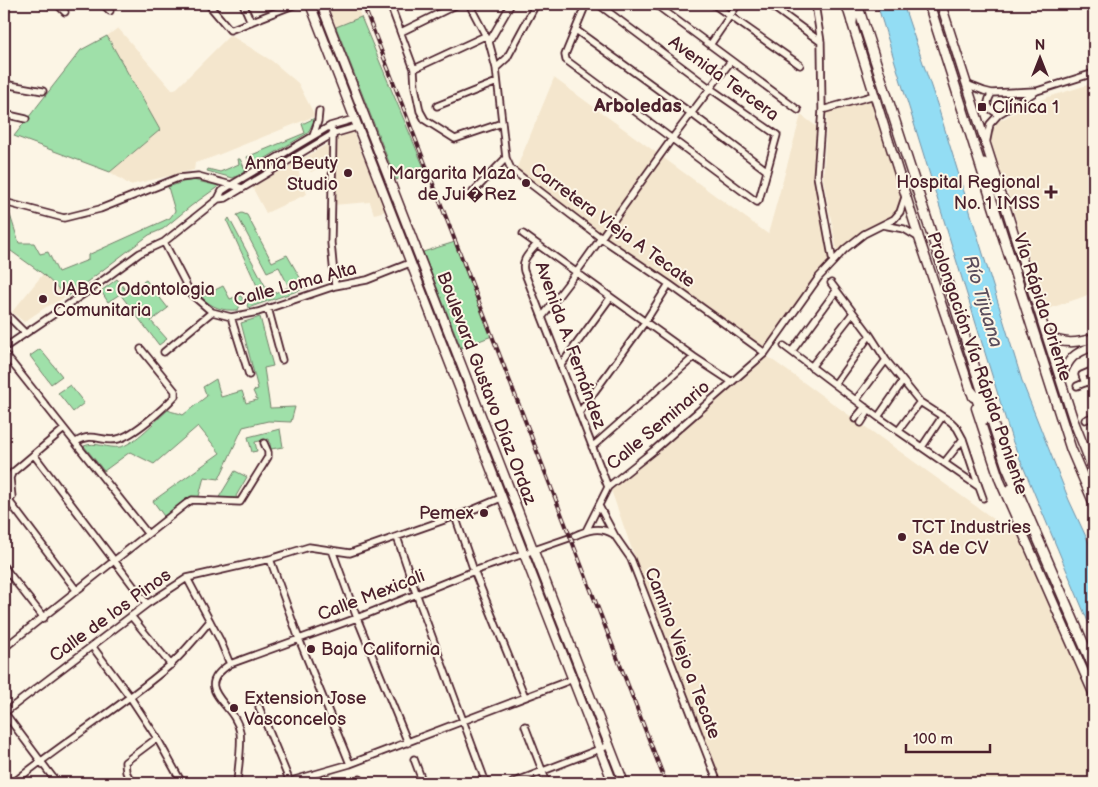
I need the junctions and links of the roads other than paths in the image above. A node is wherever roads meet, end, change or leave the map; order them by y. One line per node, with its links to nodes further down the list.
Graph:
1 (57, 4): 26 (street)
2 (103, 4): 25 (street)
3 (208, 4): 28 (street)
4 (244, 4): 28 (street)
5 (296, 4): 28 (street)
6 (310, 4): 57 (main road, Boulevard Gustavo Díaz Ordaz)
7 (321, 4): 99 (main road, Boulevard Gustavo Díaz Ordaz)
8 (390, 4): 31 (street)
9 (458, 4): 31 (street)
10 (469, 4): 32 (street, Carretera Vieja A Tecate)
11 (536, 4): 38 (street)
12 (586, 4): 30 (street)
13 (598, 4): 44 (street, Avenida Tercera)
14 (654, 4): 35 (street)
15 (713, 4): 27 (street)
16 (738, 4): 27 (street)
17 (770, 4): 34 (street)
18 (815, 4): 34 (street)
19 (846, 4): 29 (main road, Prolongación Vía Rápida Poniente)
20 (851, 4): 29 (highway)
21 (857, 4): 138 (highway)
22 (929, 4): 63 (highway, Vía Rápida Oriente)
23 (941, 4): 43 (main road)
24 (509, 5): 33 (street)
25 (110, 11)
26 (65, 12)
27 (730, 16): 35 (street); 37 (street)
28 (251, 22)
29 (852, 22): 48 (main road, Prolongación Vía Rápida Poniente)
30 (576, 30): 54 (street); 62 (street)
31 (401, 32): 39 (street)
32 (485, 36): 33 (street, Carretera Vieja A Tecate); 39 (street)
33 (489, 42): 38 (street, Carretera Vieja A Tecate)
34 (822, 42): 51 (street)
35 (710, 45): 36 (street)
36 (731, 61): 44 (street); 50 (street)
37 (800, 65)
38 (496, 68): 41 (street, Carretera Vieja A Tecate)
39 (414, 69): 58 (street)
40 (1094, 73): 45 (street)
41 (497, 82): 49 (street); 58 (street, Carretera Vieja A Tecate)
42 (4, 84): 46 (street)
43 (966, 84): 47 (street); 64 (main road)
44 (711, 89): 54 (street); 66 (street, Avenida Tercera)
45 (1037, 90): 47 (street); 55 (street)
46 (43, 92)
47 (992, 93): 55 (street)
48 (875, 95): 51 (street); 70 (main road, Prolongación Vía Rápida Poniente)
49 (437, 106)
50 (798, 110)
51 (822, 110): 80 (street)
52 (319, 111): 61 (street)
53 (4, 114): 56 (street)
54 (692, 114): 62 (street); 66 (street)
55 (999, 114): 64 (street)
56 (26, 119)
57 (355, 123): 59 (street); 60 (street); 81 (main road, Boulevard Gustavo Díaz Ordaz)
58 (502, 123): 65 (street, Carretera Vieja A Tecate)
59 (330, 126): 60 (street); 61 (street)
60 (333, 134): 68 (street); 85 (street)
61 (313, 136): 67 (street)
62 (671, 140): 66 (street, Avenida Tercera); 76 (street)
63 (973, 142): 73 (highway); 150 (highway, Vía Rápida Oriente)
64 (986, 144): 73 (main road)
65 (506, 158): 69 (street); 76 (street, Carretera Vieja A Tecate)
66 (766, 170)
67 (231, 185): 68 (street); 71 (street); 72 (street)
68 (242, 188): 71 (street)
69 (473, 192)
70 (906, 195): 74 (street, Calle Seminario); 77 (main road, Prolongación Vía Rápida Poniente)
71 (218, 199): 78 (street)
72 (4, 202)
73 (1004, 203): 97 (main road)
74 (883, 225): 77 (street); 80 (street, Calle Seminario)
75 (523, 234): 79 (street)
76 (602, 238): 82 (street); 84 (street, Carretera Vieja A Tecate)
77 (919, 238): 123 (main road, Prolongación Vía Rápida Poniente)
78 (164, 242): 90 (street, Calle Loma Alta); 95 (street)
79 (537, 244): 82 (street); 92 (street, Avenida A. Fernández)
80 (833, 262): 108 (street, Calle Seminario)
81 (410, 263): 85 (street, Calle Loma Alta); 100 (main road, Boulevard Gustavo Díaz Ordaz)
82 (576, 273): 87 (street); 92 (street)
83 (831, 283): 86 (street)
84 (669, 284): 94 (street); 108 (street, Carretera Vieja A Tecate)
85 (335, 286): 88 (street, Calle Loma Alta)
86 (836, 291): 91 (street); 105 (street)
87 (610, 298): 94 (street); 112 (street)
88 (268, 308): 93 (street, Calle Loma Alta); 110 (street)
89 (4, 312): 95 (street)
90 (212, 312): 93 (street, Calle Loma Alta); 106 (street)
91 (853, 313): 96 (street); 113 (street)
92 (543, 316): 112 (street, Avenida A. Fernández)
93 (231, 317): 115 (street)
94 (645, 322): 109 (street); 127 (street)
95 (25, 333): 103 (street)
96 (870, 335): 111 (street); 121 (street)
97 (1047, 336): 98 (main road); 116 (main road)
98 (1094, 338)
99 (452, 342): 100 (main road); 160 (main road, Boulevard Gustavo Díaz Ordaz)
100 (442, 345): 147 (main road, Boulevard Gustavo Díaz Ordaz)
101 (784, 346): 105 (street)
102 (1094, 346): 116 (main road)
103 (4, 348)
104 (141, 349): 136 (street)
105 (792, 351): 113 (street)
106 (164, 352)
107 (4, 353): 133 (street)
108 (765, 353): 119 (street, Calle Seminario)
109 (694, 358): 119 (street); 139 (street)
110 (282, 360)
111 (886, 360): 118 (street); 124 (street)
112 (561, 365): 127 (street, Avenida A. Fernández)
113 (811, 367): 121 (street)
114 (1094, 370): 120 (street)
115 (249, 376)
116 (1061, 379): 144 (main road)
117 (1094, 380): 120 (street)
118 (903, 381): 125 (street); 129 (street)
119 (732, 382): 145 (street, Calle Seminario)
120 (1085, 383): 122 (street)
121 (834, 384): 124 (street)
122 (1077, 386)
123 (971, 390): 138 (highway); 154 (main road, Prolongación Vía Rápida Poniente)
124 (856, 400): 126 (street)
125 (920, 402): 130 (street); 134 (street)
126 (867, 409): 129 (street); 131 (street)
127 (579, 413): 139 (street, Avenida A. Fernández)
128 (1094, 416): 132 (street)
129 (878, 417): 134 (street)
130 (942, 417): 135 (street); 140 (street)
131 (860, 419)
132 (1085, 420)
133 (64, 429): 136 (street); 141 (street)
134 (898, 431): 140 (street)
135 (963, 439): 142 (street); 146 (street)
136 (76, 442): 156 (street)
137 (264, 443): 156 (street)
138 (999, 444): 143 (highway)
139 (592, 447): 145 (street, Avenida A. Fernández)
140 (922, 447): 142 (street)
141 (34, 455): 149 (street); 163 (street)
142 (944, 463): 146 (street)
143 (1007, 467): 154 (highway); 179 (highway)
144 (1094, 472)
145 (608, 486): 152 (street, Calle Seminario)
146 (979, 487): 148 (street)
147 (501, 498): 153 (street, Calle de los Pinos); 161 (main road, Boulevard Gustavo Díaz Ordaz)
148 (983, 498)
149 (9, 501): 151 (street); 167 (street)
150 (1094, 503)
151 (4, 505)
152 (599, 506): 155 (street, Calle Seminario); 157 (street, Camino Viejo a Tecate)
153 (454, 516): 158 (street, Calle de los Pinos); 165 (street)
154 (1020, 526): 181 (main road, Prolongación Vía Rápida Poniente)
155 (586, 530): 157 (street); 160 (street)
156 (148, 534): 163 (street)
157 (615, 536): 208 (street, Camino Viejo a Tecate)
158 (397, 537): 159 (street, Calle de los Pinos); 168 (street)
159 (332, 550): 162 (street, Calle de los Pinos); 172 (street)
160 (533, 550): 161 (street, Calle Mexicali); 190 (main road, Boulevard Gustavo Díaz Ordaz)
161 (523, 553): 165 (street, Calle Mexicali); 180 (main road, Boulevard Gustavo Díaz Ordaz)
162 (270, 559): 166 (street, Calle de los Pinos); 174 (street)
163 (114, 562): 167 (street); 169 (street)
164 (4, 567): 171 (street)
165 (474, 571): 168 (street, Calle Mexicali); 183 (street)
166 (187, 578): 169 (street, Calle de los Pinos); 173 (street)
167 (77, 590): 171 (street)
168 (416, 593): 172 (street, Calle Mexicali); 186 (street)
169 (147, 604): 170 (street, Calle de los Pinos)
170 (131, 616): 175 (street, Calle de los Pinos); 178 (street)
171 (44, 618): 176 (street)
172 (357, 618): 174 (street, Calle Mexicali); 189 (street)
173 (210, 621): 177 (street); 178 (street)
174 (299, 639): 177 (street, Calle Mexicali); 194 (street)
175 (92, 646): 182 (street); 185 (street, Calle de los Pinos)
176 (4, 648)
177 (230, 664): 200 (street)
178 (171, 665): 182 (street)
179 (1094, 668)
180 (573, 679): 183 (street); 191 (main road, Boulevard Gustavo Díaz Ordaz)
181 (1094, 695)
182 (130, 696): 188 (street); 193 (street)
183 (525, 697): 186 (street)
184 (259, 707): 201 (street)
185 (4, 713): 193 (street)
186 (464, 721): 189 (street); 203 (street)
187 (525, 726): 195 (street)
188 (157, 738): 198 (street); 199 (street)
189 (408, 743): 194 (street)
190 (610, 745): 191 (street); 207 (main road, Boulevard Gustavo Díaz Ordaz)
191 (600, 749): 195 (street); 206 (main road, Boulevard Gustavo Díaz Ordaz)
192 (414, 759): 202 (street)
193 (40, 761): 196 (street); 197 (street)
194 (350, 764): 201 (street)
195 (542, 770): 204 (street); 205 (street)
196 (13, 783)
197 (57, 783)
198 (132, 783)
199 (182, 783)
200 (237, 783)
201 (287, 783)
202 (423, 783)
203 (486, 783)
204 (512, 783)
205 (547, 783)
206 (613, 783)
207 (624, 783)
208 (718, 783)

